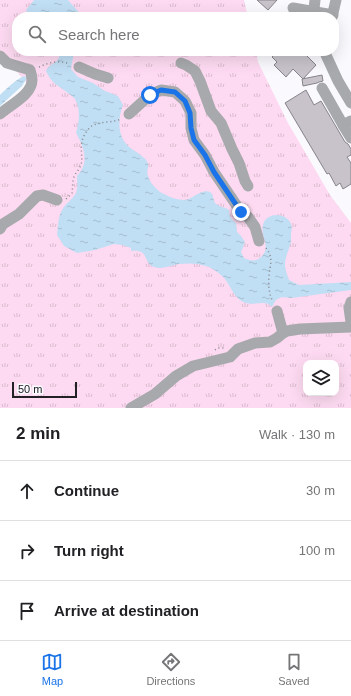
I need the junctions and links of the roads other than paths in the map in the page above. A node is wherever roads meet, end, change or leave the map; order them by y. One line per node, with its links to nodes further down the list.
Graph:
1 (315, 0): 5 (street)
2 (336, 0): 6 (street)
3 (293, 8): 4 (street)
4 (306, 12)
5 (313, 12)
6 (334, 12)
7 (0, 56): 14 (street)
8 (326, 56): 13 (street)
9 (182, 63): 18 (street)
10 (79, 67): 11 (street)
11 (108, 78)
12 (322, 88): 16 (street)
13 (351, 103)
14 (0, 114)
15 (129, 114): 21 (street)
16 (347, 123): 17 (street)
17 (351, 138)
18 (248, 186)
19 (57, 200): 20 (street)
20 (0, 229)
21 (259, 241)
22 (351, 302): 24 (street)
23 (276, 311): 25 (street)
24 (350, 322): 25 (street)
25 (283, 333): 26 (street)
26 (131, 408)

